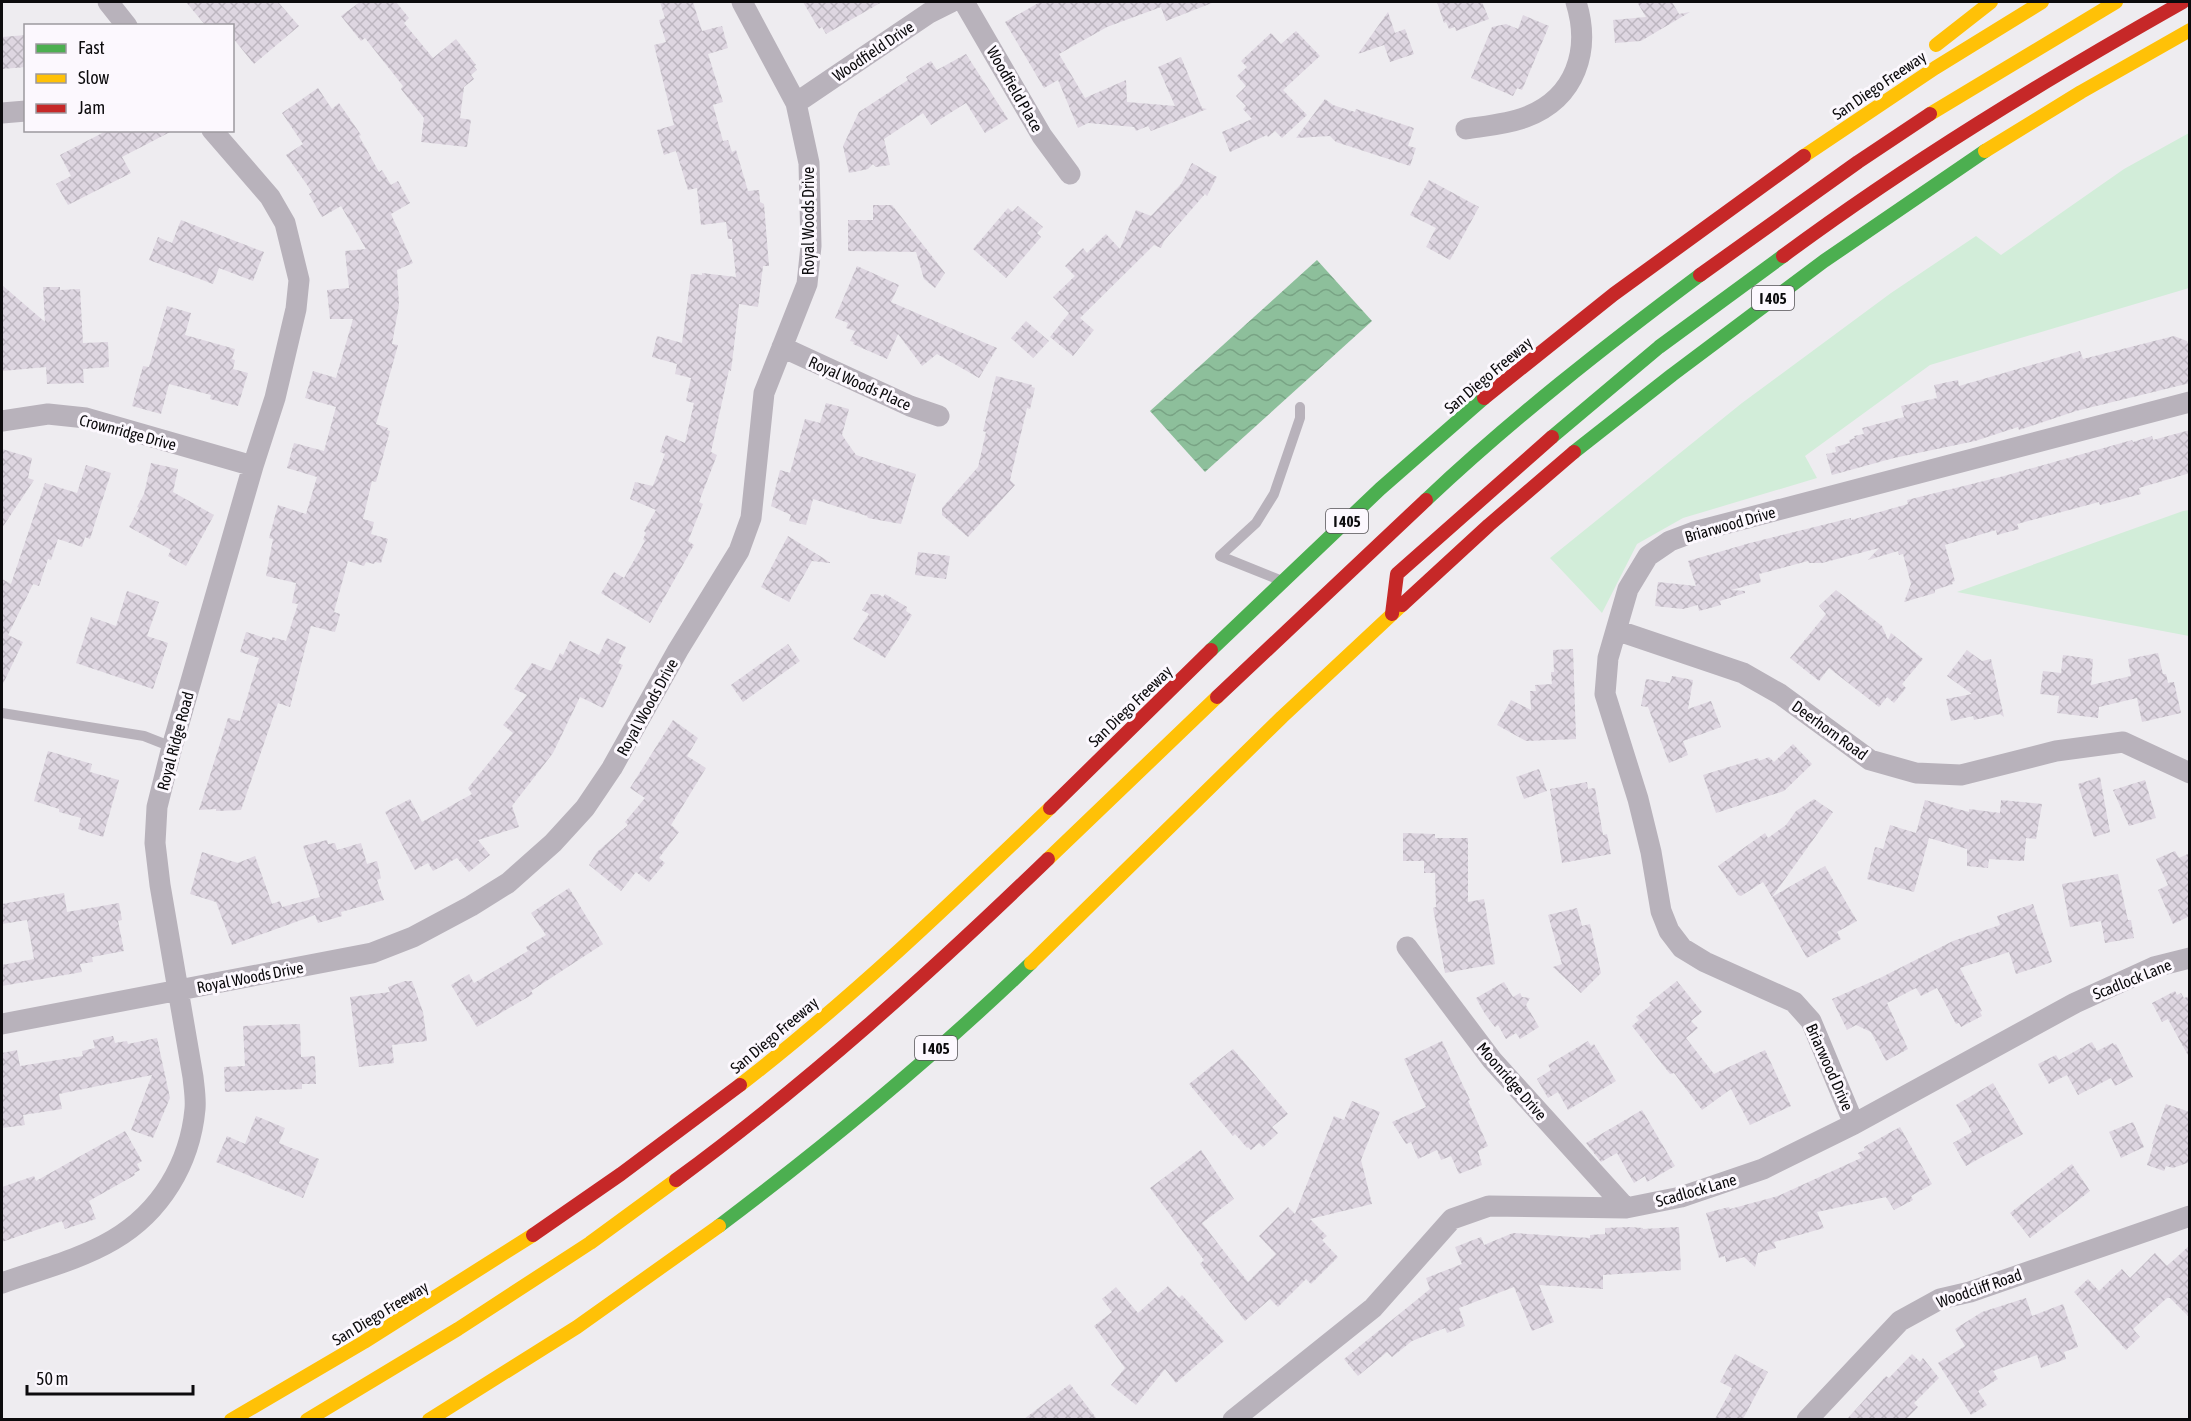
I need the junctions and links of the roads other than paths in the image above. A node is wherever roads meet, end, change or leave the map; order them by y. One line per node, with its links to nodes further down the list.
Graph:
1 (108, 2): 10 (street)
2 (742, 2): 13 (street, Royal Woods Drive)
3 (951, 2): 13 (street, Woodfield Drive)
4 (964, 2): 19 (street, Woodfield Place)
5 (1576, 2): 16 (street)
6 (1991, 2): 12 (highway)
7 (2042, 2): 20 (highway, San Diego Freeway / I 405)
8 (2116, 2): 42 (highway)
9 (2183, 2): 28 (highway)
10 (125, 24)
11 (2190, 30): 28 (highway, I 405)
12 (1928, 52)
13 (796, 103): 21 (street, Royal Woods Drive)
14 (24, 111): 15 (street)
15 (2, 113)
16 (1466, 129)
17 (214, 132): 26 (street, Royal Ridge Road)
18 (1777, 158): 20 (highway)
19 (1070, 174)
20 (1711, 221): 27 (highway, San Diego Freeway / I 405)
21 (782, 347): 24 (street, Royal Woods Place); 35 (street, Royal Woods Drive)
22 (2190, 402): 29 (street, Briarwood Drive)
23 (1300, 407): 27 (lane)
24 (939, 416)
25 (2, 422): 26 (street, Crownridge Drive)
26 (253, 466): 31 (street, Royal Ridge Road)
27 (1283, 581): 41 (highway, San Diego Freeway / I 405)
28 (1392, 614): 43 (highway, I 405)
29 (1616, 630): 32 (street, Deerhorn Road); 37 (street, Briarwood Drive)
30 (2, 713): 31 (lane)
31 (172, 747): 35 (street, Royal Ridge Road)
32 (2190, 772)
33 (1407, 947): 38 (street, Moonridge Drive)
34 (2190, 958): 37 (street, Scadlock Lane)
35 (177, 992): 36 (street, Royal Woods Drive); 40 (street, Royal Ridge Road)
36 (2, 1024)
37 (1854, 1124): 38 (street, Scadlock Lane)
38 (1626, 1208): 44 (street, Scadlock Lane)
39 (2190, 1216): 45 (street, Woodcliff Road)
40 (2, 1283)
41 (231, 1419)
42 (307, 1419)
43 (429, 1419)
44 (1233, 1419)
45 (1807, 1419)

